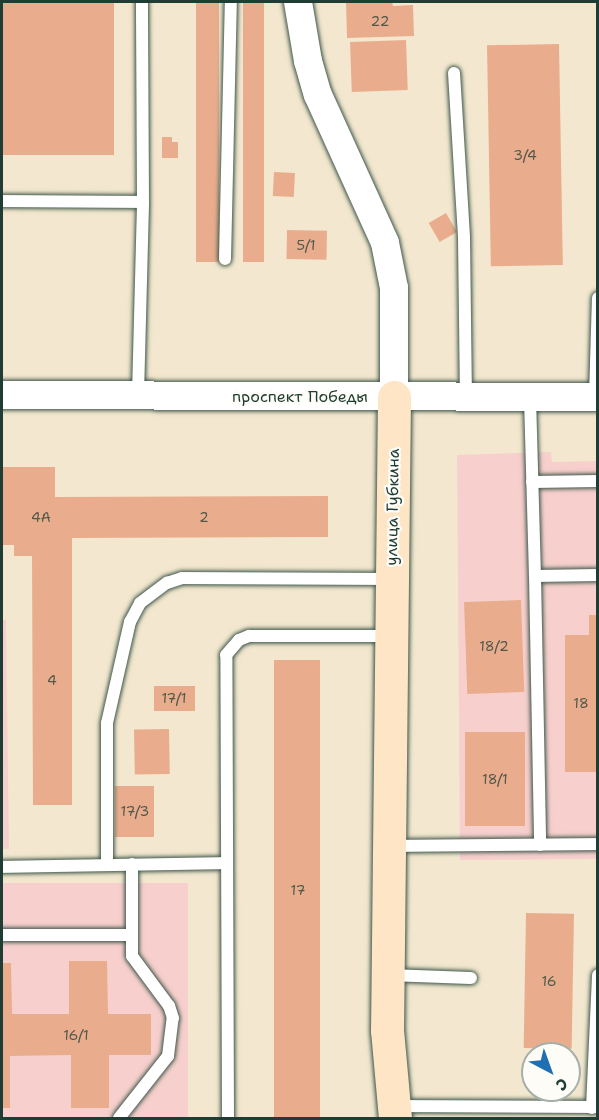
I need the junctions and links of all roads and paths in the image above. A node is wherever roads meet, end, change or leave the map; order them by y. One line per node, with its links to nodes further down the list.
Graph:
1 (142, 2): 6 (lane)
2 (231, 2): 7 (lane)
3 (298, 2): 12 (street, улица Губкина)
4 (454, 73): 13 (lane)
5 (2, 201): 6 (lane)
6 (143, 202): 10 (lane)
7 (225, 259)
8 (597, 298): 11 (lane)
9 (2, 395): 10 (street, проспект Победы)
10 (138, 396): 12 (street, проспект Победы)
11 (596, 397): 14 (street, проспект Победы)
12 (394, 398): 13 (street, проспект Победы); 19 (main road, улица Губкина)
13 (466, 398): 14 (street, проспект Победы)
14 (530, 399): 16 (lane)
15 (597, 481): 16 (lane)
16 (531, 482): 18 (lane)
17 (597, 575): 18 (lane)
18 (536, 576): 22 (lane)
19 (392, 579): 20 (main road, улица Губкина); 25 (lane)
20 (392, 636): 23 (main road, улица Губкина); 24 (lane)
21 (597, 844): 22 (lane)
22 (540, 845): 23 (lane)
23 (388, 846): 30 (main road, улица Губкина)
24 (226, 863): 26 (lane); 37 (lane)
25 (107, 864): 26 (lane); 27 (lane)
26 (132, 864): 29 (lane)
27 (2, 867)
28 (2, 935): 29 (lane)
29 (132, 935): 36 (lane)
30 (387, 975): 32 (lane); 35 (main road, улица Губкина)
31 (597, 975): 33 (lane)
32 (471, 978)
33 (595, 1107): 34 (lane)
34 (518, 1113): 35 (lane)
35 (388, 1114)
36 (119, 1119)
37 (228, 1119)

